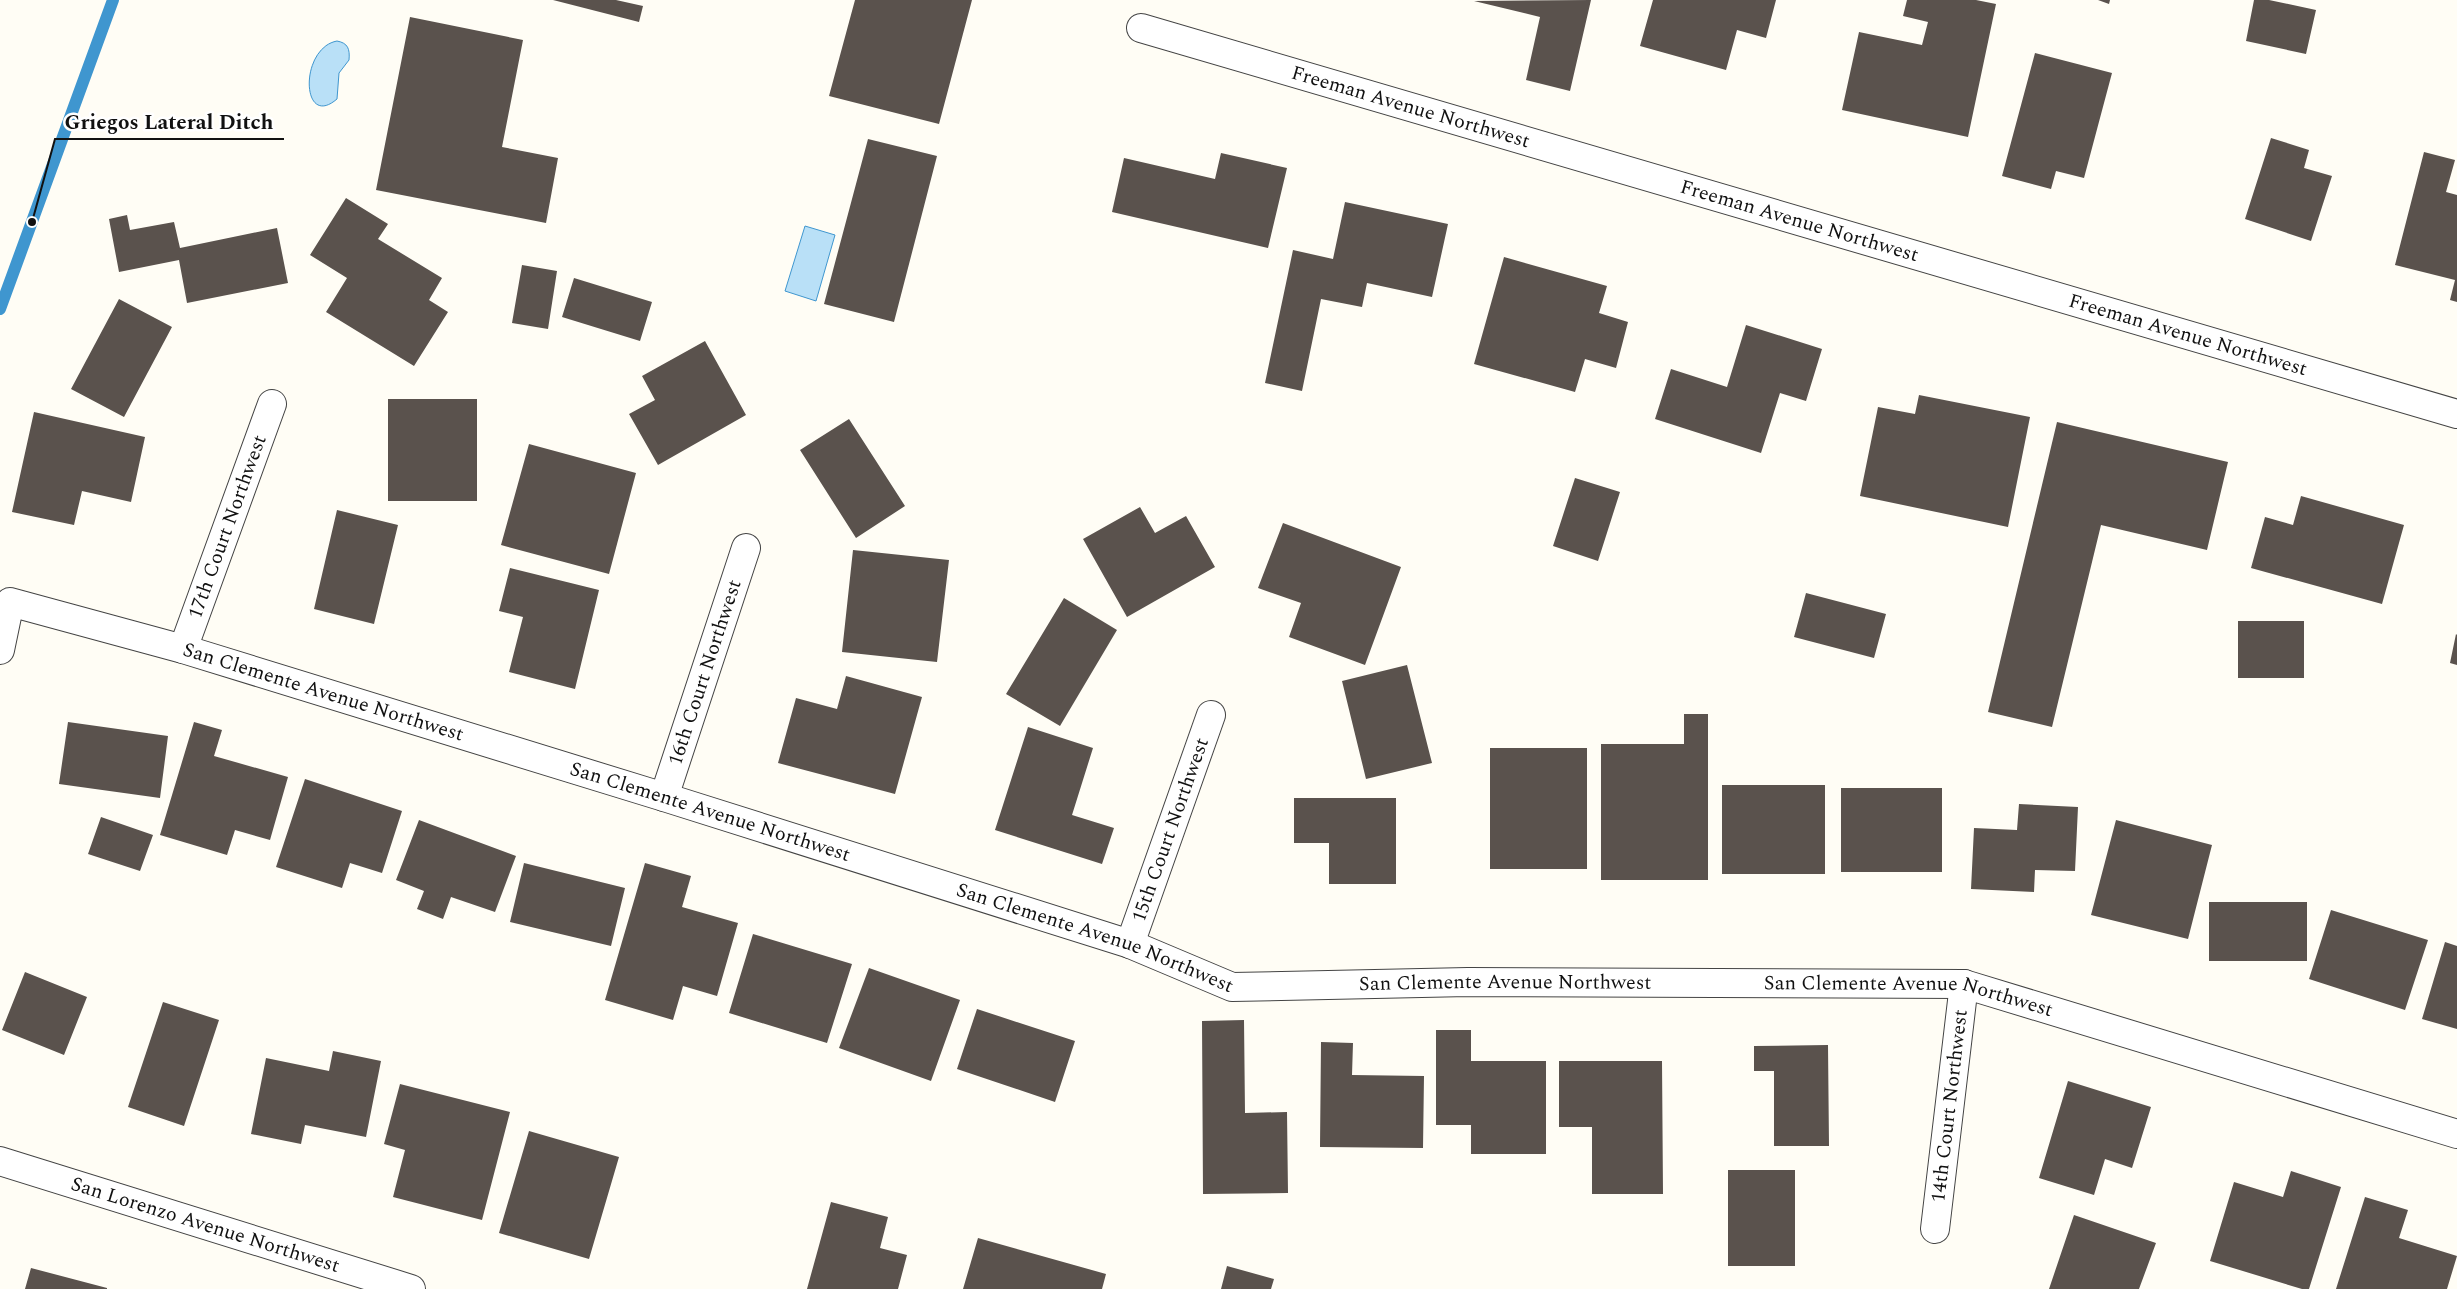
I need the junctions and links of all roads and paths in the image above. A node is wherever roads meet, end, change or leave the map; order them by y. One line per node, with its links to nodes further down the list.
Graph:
1 (1141, 28): 3 (street, Freeman Avenue Northwest)
2 (272, 404): 5 (street, 17th Court Northwest)
3 (2457, 414)
4 (746, 548): 8 (street, 16th Court Northwest)
5 (183, 649): 6 (street, San Clemente Avenue Northwest); 8 (street, San Clemente Avenue Northwest)
6 (0, 650)
7 (1211, 715): 9 (street, 15th Court Northwest)
8 (664, 796): 9 (street, San Clemente Avenue Northwest)
9 (1130, 944): 10 (street, San Clemente Avenue Northwest)
10 (1964, 984): 11 (street, San Clemente Avenue Northwest); 13 (street, 14th Court Northwest)
11 (2457, 1134)
12 (0, 1161): 14 (street, San Lorenzo Avenue Northwest)
13 (1935, 1229)
14 (411, 1289)

